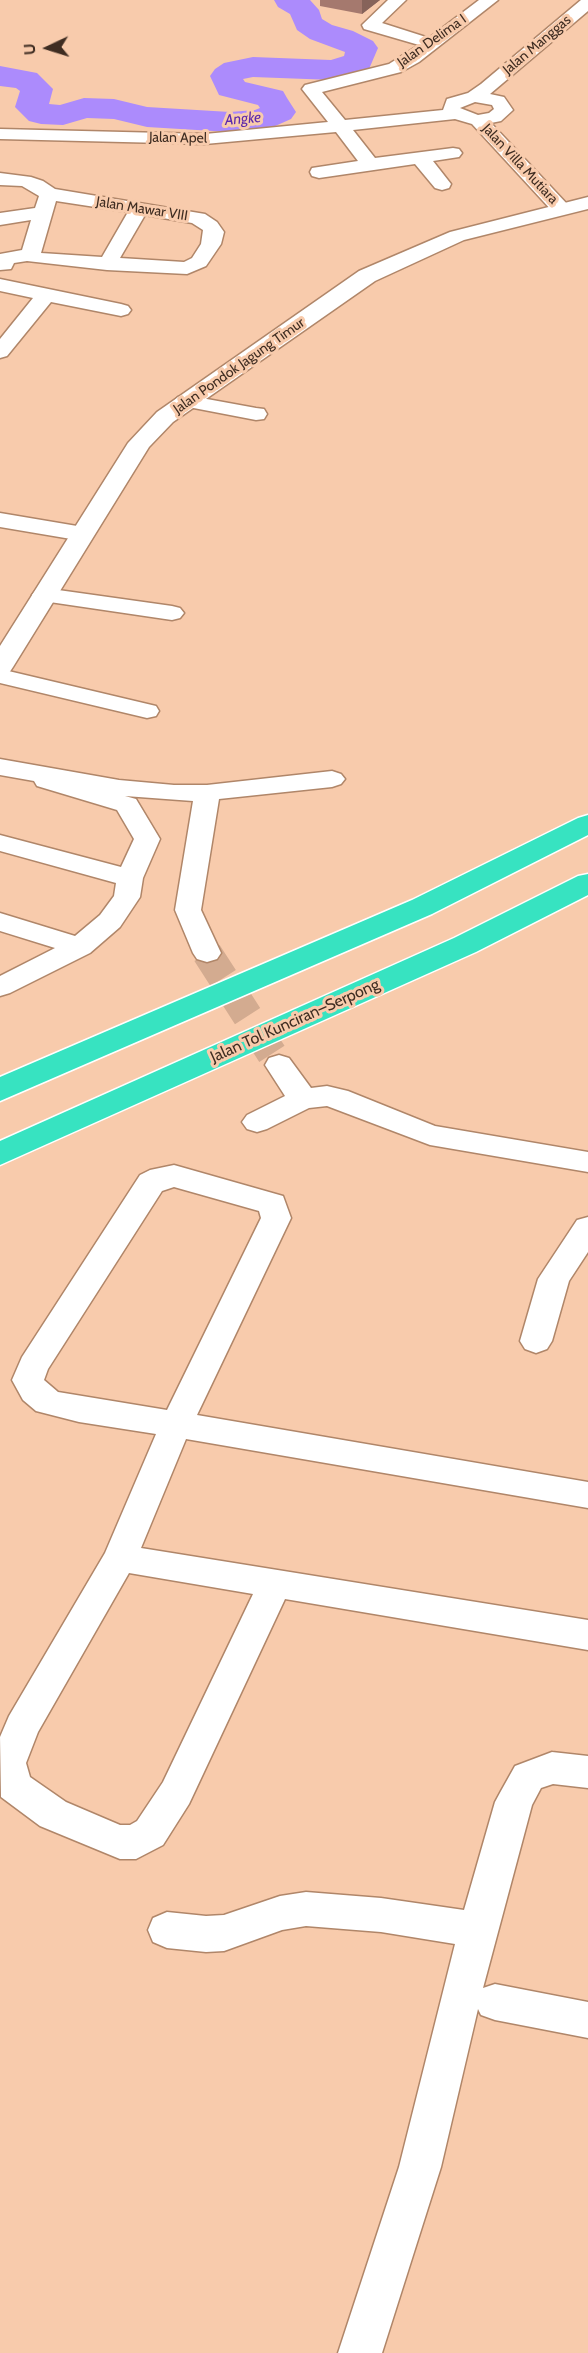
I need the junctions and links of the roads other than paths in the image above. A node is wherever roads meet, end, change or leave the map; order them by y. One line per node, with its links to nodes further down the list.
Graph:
1 (398, 0): 4 (street)
2 (490, 0): 4 (street, Jalan Delima I)
3 (588, 3): 5 (street, Jalan Manggas)
4 (432, 44): 8 (street, Jalan Delima I)
5 (484, 95): 6 (street, Jalan Manggas); 7 (street)
6 (453, 111): 7 (street); 8 (street, Jalan Apel)
7 (487, 118): 17 (street, Jalan Villa Mutiara)
8 (339, 126): 9 (street, Jalan Apel); 12 (street)
9 (8, 134)
10 (453, 153): 11 (street)
11 (420, 158): 12 (street); 15 (street)
12 (371, 165): 13 (street)
13 (319, 172)
14 (0, 179): 16 (street, Jalan Mawar VIII)
15 (442, 184)
16 (49, 194): 18 (street, Jalan Mawar VIII); 19 (street)
17 (576, 205): 28 (street, Jalan Pondok Jagung Timur)
18 (140, 208): 22 (street); 22 (street, Jalan Mawar VIII)
19 (43, 213): 20 (street); 21 (street)
20 (0, 219)
21 (30, 255): 22 (street, Jalan Mawar VIII); 23 (street)
22 (107, 264)
23 (4, 265)
24 (0, 285): 25 (street)
25 (45, 296): 26 (street); 27 (street)
26 (121, 310)
27 (0, 352)
28 (185, 401): 29 (street); 31 (street, Jalan Pondok Jagung Timur)
29 (256, 414)
30 (0, 520): 31 (street)
31 (83, 534): 32 (street, Jalan Pondok Jagung Timur)
32 (44, 595): 33 (street); 34 (street, Jalan Pondok Jagung Timur)
33 (172, 613)
34 (0, 667)
35 (0, 676): 36 (street)
36 (147, 711)
37 (0, 767): 40 (street)
38 (332, 780): 40 (street)
39 (46, 781): 43 (street)
40 (207, 793): 47 (street)
41 (588, 824): 50 (highway)
42 (0, 843): 43 (street)
43 (130, 879): 46 (street)
44 (588, 883): 53 (highway, Jalan Tol Kunciran–Serpong)
45 (0, 922): 46 (street)
46 (80, 947): 48 (street)
47 (207, 953)
48 (0, 987)
49 (279, 1065): 51 (street)
50 (0, 1090)
51 (303, 1099): 52 (street); 54 (street)
52 (257, 1122)
53 (0, 1154)
54 (588, 1162)
55 (588, 1228): 56 (street)
56 (536, 1341)
57 (176, 1424): 57 (street); 58 (street); 59 (street)
58 (588, 1495)
59 (120, 1558): 60 (street); 60 (street)
60 (275, 1584): 61 (street)
61 (588, 1635)
62 (588, 1772): 64 (street)
63 (167, 1930): 64 (street)
64 (478, 1930): 67 (street)
65 (495, 2002): 66 (street)
66 (588, 2020)
67 (360, 2353)

